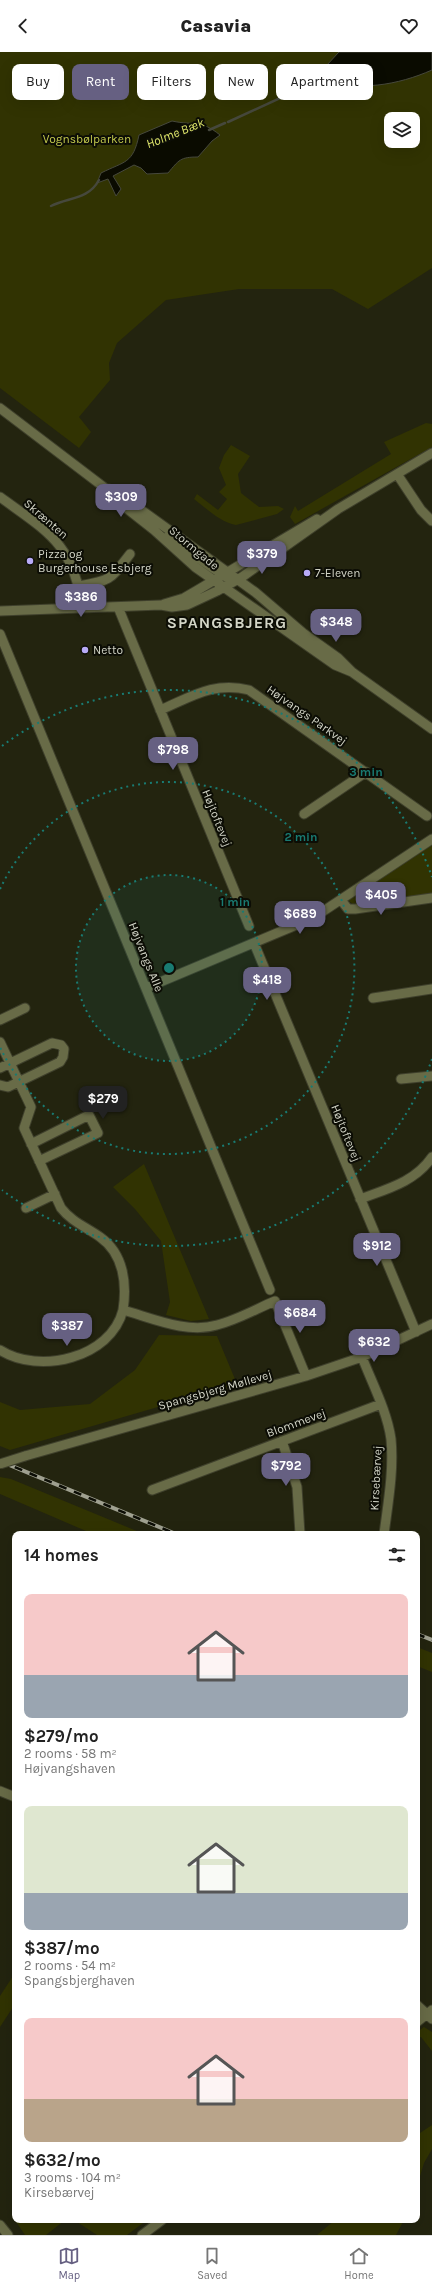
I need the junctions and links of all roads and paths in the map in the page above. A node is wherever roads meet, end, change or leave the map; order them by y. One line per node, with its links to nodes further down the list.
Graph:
1 (0, 408): 4 (street, Stormgade)
2 (432, 453): 3 (street)
3 (397, 474): 6 (street); 7 (street)
4 (105, 488): 8 (street, Stormgade); 10 (street, Stormgade)
5 (0, 497): 13 (street, Skrænten)
6 (338, 509): 10 (street); 12 (street)
7 (432, 521)
8 (154, 530): 10 (street); 11 (street, Stormgade)
9 (130, 554): 13 (street)
10 (224, 574): 11 (street); 12 (street, Stormgade)
11 (213, 580): 14 (street, Stormgade); 15 (street)
12 (237, 580): 14 (street); 19 (street, Stormgade)
13 (79, 586): 17 (street, Skrænten)
14 (226, 586): 15 (street); 19 (street); 21 (street, Stormgade)
15 (161, 605): 16 (street)
16 (118, 607): 17 (street); 22 (street, Højtoftevej)
17 (82, 608): 18 (street)
18 (0, 611)
19 (303, 633): 21 (street, Stormgade)
20 (0, 634): 32 (street, Højvangs Alle)
21 (352, 672): 23 (street, Stormgade)
22 (160, 710): 24 (street, Højvangs Parkvej); 30 (street, Højtoftevej)
23 (432, 729)
24 (366, 772): 25 (street); 26 (street, Højvangs Parkvej)
25 (304, 814)
26 (427, 816)
27 (432, 839): 29 (street)
28 (432, 898): 29 (street)
29 (341, 900): 31 (street)
30 (249, 926)
31 (254, 943): 32 (street); 48 (street, Højtoftevej)
32 (146, 988): 50 (street, Højvangs Alle)
33 (432, 989): 34 (street)
34 (373, 998)
35 (25, 1008): 36 (street)
36 (0, 1020)
37 (0, 1042): 38 (street)
38 (10, 1063): 39 (street); 42 (street); 42 (street)
39 (0, 1068)
40 (432, 1076): 41 (street)
41 (401, 1079)
42 (19, 1082): 43 (street); 44 (street)
43 (0, 1085)
44 (31, 1144): 46 (street); 46 (street)
45 (432, 1157): 48 (street)
46 (39, 1161): 47 (street)
47 (55, 1194): 49 (street); 51 (street)
48 (360, 1199): 53 (street, Højtoftevej)
49 (26, 1208)
50 (270, 1290)
51 (123, 1310): 54 (street); 56 (street)
52 (432, 1324): 53 (street, Spangsbjerg Møllevej)
53 (416, 1332): 55 (street, Spangsbjerg Møllevej)
54 (0, 1350)
55 (362, 1357): 56 (street, Spangsbjerg Møllevej); 57 (street, Kirsebærvej)
56 (306, 1376): 59 (street, Spangsbjerg Møllevej, bridge)
57 (381, 1404): 58 (street, Blommevej); 62 (street, Kirsebærvej)
58 (282, 1441): 60 (street, Blommevej); 61 (street)
59 (0, 1464)
60 (152, 1490)
61 (300, 1531)
62 (384, 1531)
63 (0, 1791): 64 (street)
64 (12, 1796)
65 (420, 2006): 66 (street)
66 (430, 2014): 67 (street)
67 (420, 2020)
68 (158, 2223): 71 (street)
69 (0, 2225): 70 (street)
70 (8, 2235)
71 (142, 2235)

